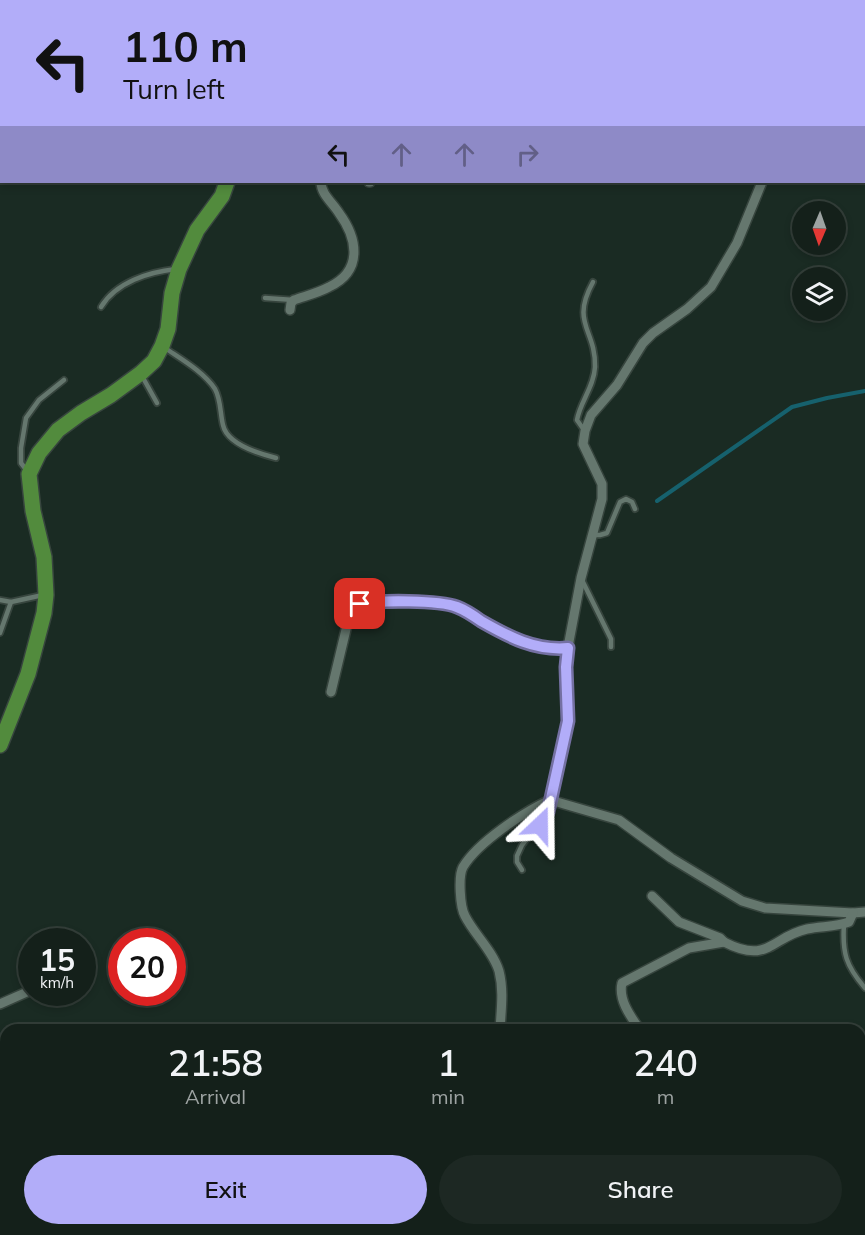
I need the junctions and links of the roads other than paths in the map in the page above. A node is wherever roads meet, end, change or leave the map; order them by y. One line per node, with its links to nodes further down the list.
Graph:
1 (227, 183): 4 (main road)
2 (321, 183): 7 (street)
3 (762, 183): 14 (street)
4 (178, 269): 8 (lane); 10 (main road)
5 (593, 282): 14 (lane)
6 (265, 298): 7 (lane)
7 (294, 300): 9 (street)
8 (101, 307)
9 (290, 310)
10 (162, 346): 11 (main road); 15 (lane)
11 (141, 374): 13 (lane); 16 (main road)
12 (64, 380): 16 (lane)
13 (157, 403)
14 (585, 431): 18 (street)
15 (276, 458)
16 (29, 474): 20 (main road)
17 (635, 509): 18 (lane)
18 (592, 535): 19 (street)
19 (581, 578): 24 (lane); 25 (street)
20 (46, 595): 22 (lane); 27 (main road)
21 (0, 600): 22 (lane)
22 (10, 602): 23 (lane)
23 (0, 633)
24 (611, 647)
25 (568, 648): 26 (street); 28 (street)
26 (331, 692)
27 (0, 745)
28 (550, 800): 29 (lane); 32 (street); 38 (street)
29 (522, 870)
30 (652, 896): 34 (street)
31 (865, 912): 32 (street)
32 (853, 913): 33 (street)
33 (844, 924): 34 (street); 35 (lane)
34 (724, 942): 39 (street)
35 (865, 988)
36 (18, 996): 37 (street)
37 (0, 1004)
38 (500, 1024)
39 (636, 1024)

